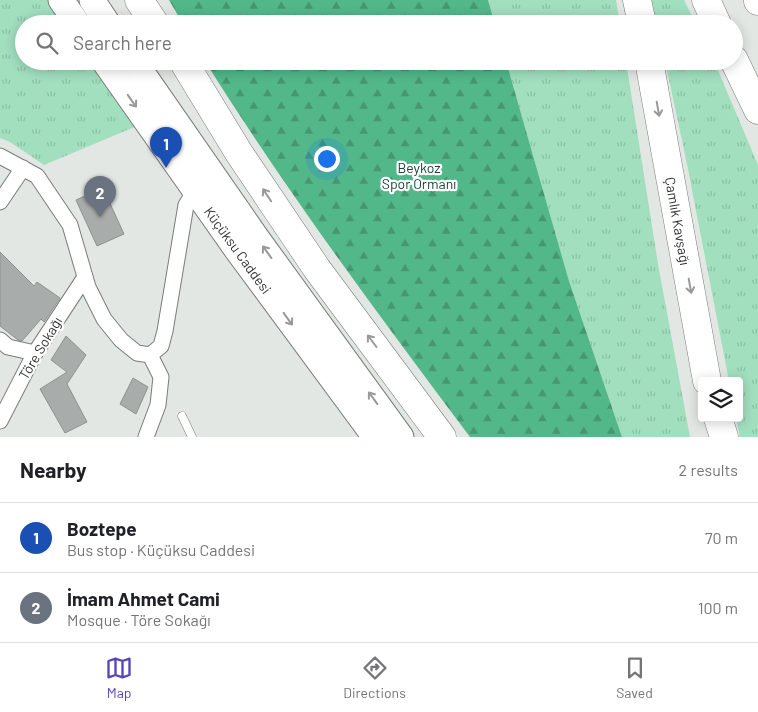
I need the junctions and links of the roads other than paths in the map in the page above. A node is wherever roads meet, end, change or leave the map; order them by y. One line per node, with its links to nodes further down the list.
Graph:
1 (61, 0): 7 (main road)
2 (139, 0): 9 (highway)
3 (148, 0): 10 (highway)
4 (637, 0): 11 (highway)
5 (706, 0): 12 (highway)
6 (99, 11): 8 (street)
7 (72, 15)
8 (113, 15)
9 (150, 15)
10 (156, 15)
11 (640, 15)
12 (713, 15)
13 (111, 70): 21 (main road, Küçüksu Caddesi, one-way to 21)
14 (143, 70): 21 (main road, Küçüksu Caddesi)
15 (188, 70): 36 (highway, one-way to 15)
16 (651, 70): 27 (highway, Çamlık Kavşağı, one-way to 27)
17 (739, 70): 18 (highway)
18 (758, 110)
19 (0, 156): 20 (street)
20 (23, 168): 22 (street); 23 (street)
21 (204, 183): 26 (street); 34 (main road, Küçüksu Caddesi, one-way to 34); 35 (main road, Küçüksu Caddesi, one-way to 21)
22 (0, 202)
23 (85, 278): 25 (street, Töre Sokağı); 26 (street)
24 (0, 340): 25 (street)
25 (35, 353): 29 (street, Töre Sokağı)
26 (150, 355): 32 (street)
27 (706, 377)
28 (182, 416): 33 (lane)
29 (0, 421)
30 (708, 422): 37 (highway)
31 (719, 422): 38 (highway)
32 (146, 437)
33 (192, 437)
34 (375, 437)
35 (402, 437)
36 (442, 437)
37 (708, 437)
38 (724, 437)

